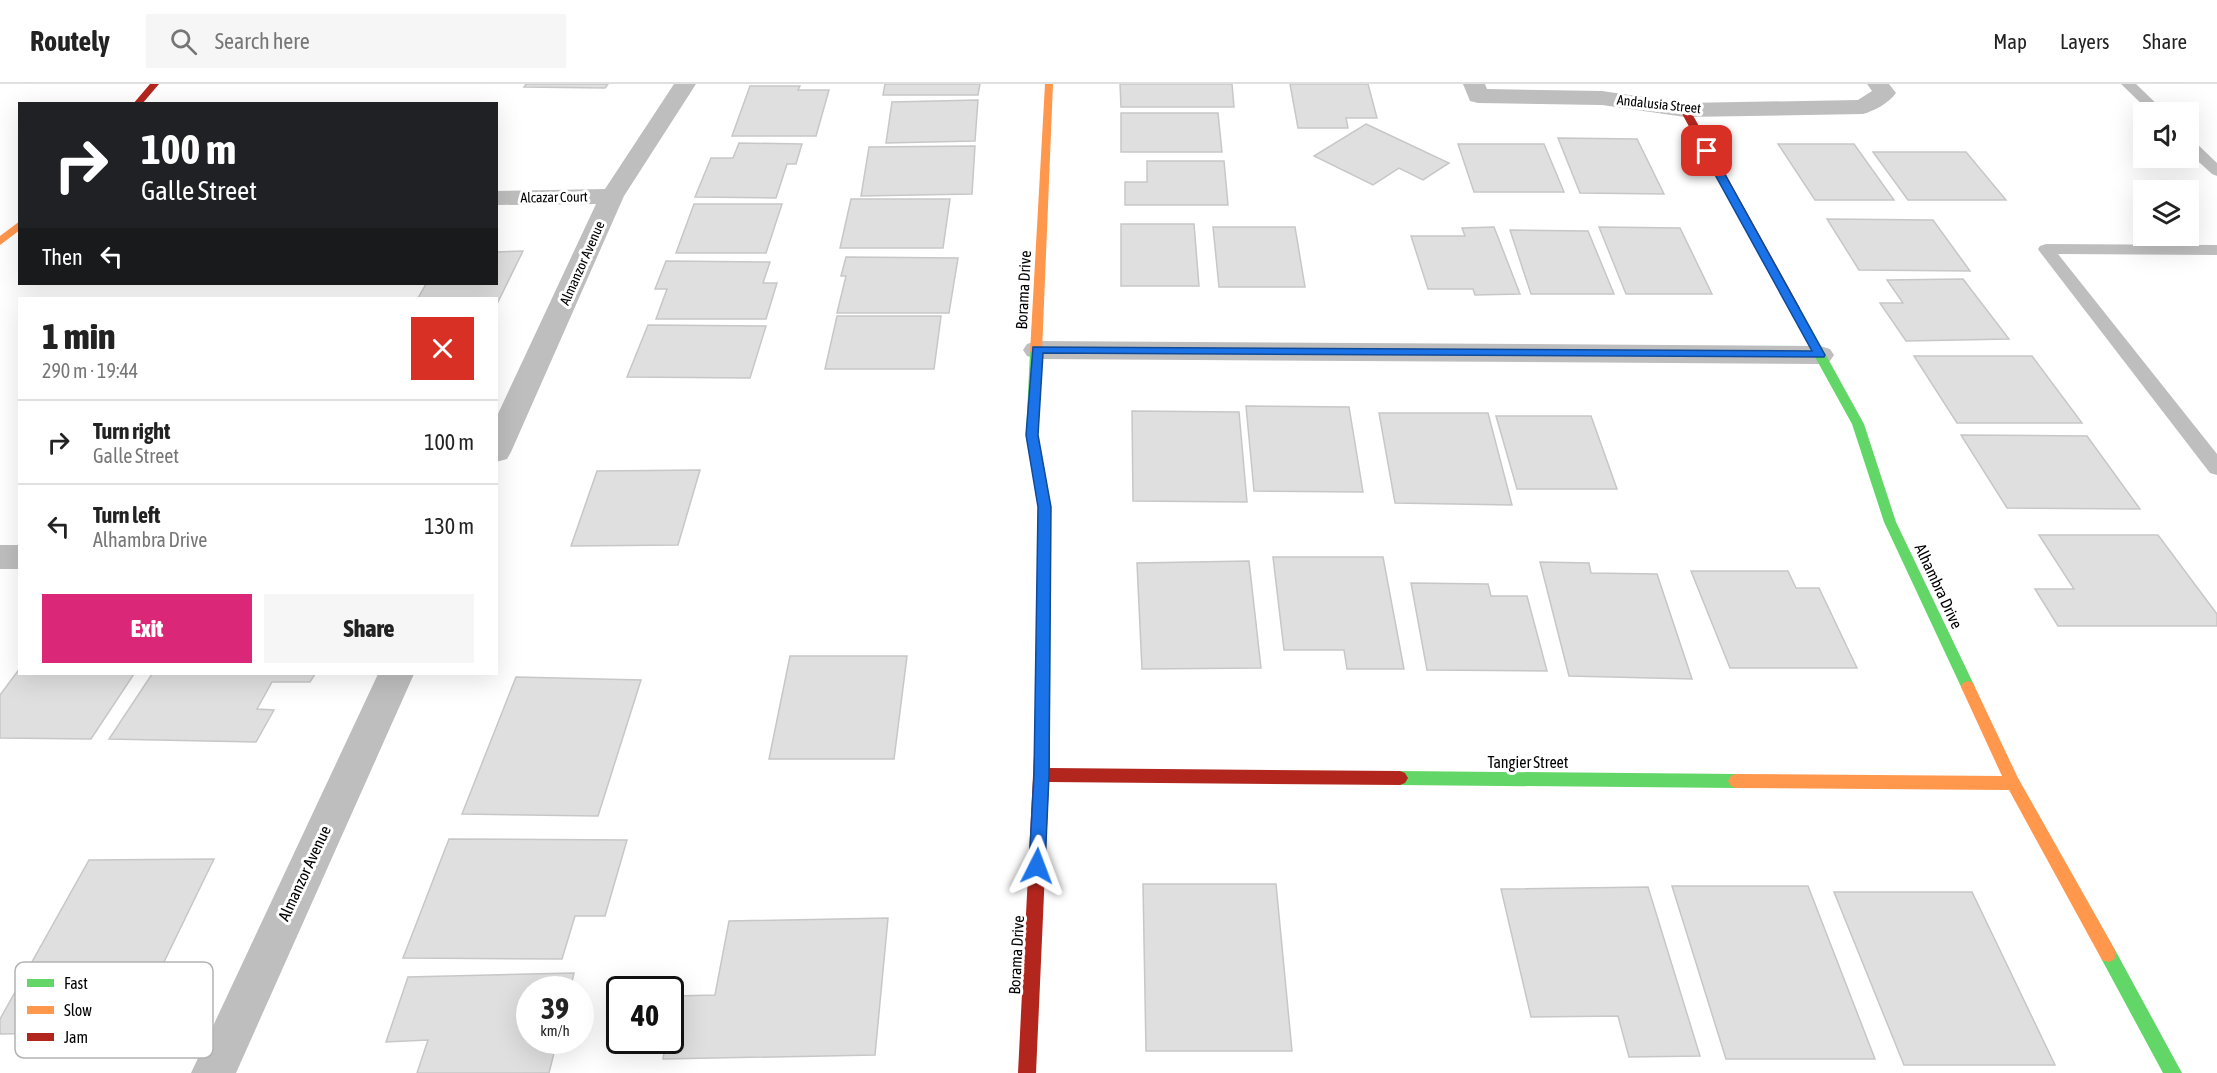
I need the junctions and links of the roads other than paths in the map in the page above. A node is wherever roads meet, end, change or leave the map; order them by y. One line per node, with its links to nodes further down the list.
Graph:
1 (154, 84): 7 (street)
2 (685, 84): 12 (street, Almanzor Avenue)
3 (1049, 84): 17 (street, Borama Drive)
4 (1473, 84): 9 (street, Andalusia Street)
5 (2128, 84): 8 (lane)
6 (1881, 88): 9 (street, Andalusia Street)
7 (139, 102)
8 (2147, 102)
9 (1685, 110): 18 (street, Alhambra Drive)
10 (2199, 154): 11 (lane)
11 (2217, 171)
12 (612, 196): 13 (street, Alcazar Court); 19 (street, Almanzor Avenue)
13 (498, 198)
14 (18, 226): 15 (street)
15 (0, 243)
16 (2217, 250): 20 (lane)
17 (1037, 350): 18 (street); 24 (street, Borama Drive)
18 (1820, 355): 25 (street, Alhambra Drive)
19 (498, 448)
20 (2217, 468)
21 (0, 557): 22 (street)
22 (18, 557)
23 (396, 675): 26 (street, Almanzor Avenue)
24 (1042, 775): 25 (street, Tangier Street); 27 (street, Borama Drive)
25 (2013, 783): 28 (street, Alhambra Drive)
26 (213, 1073)
27 (1027, 1073)
28 (2173, 1073)

